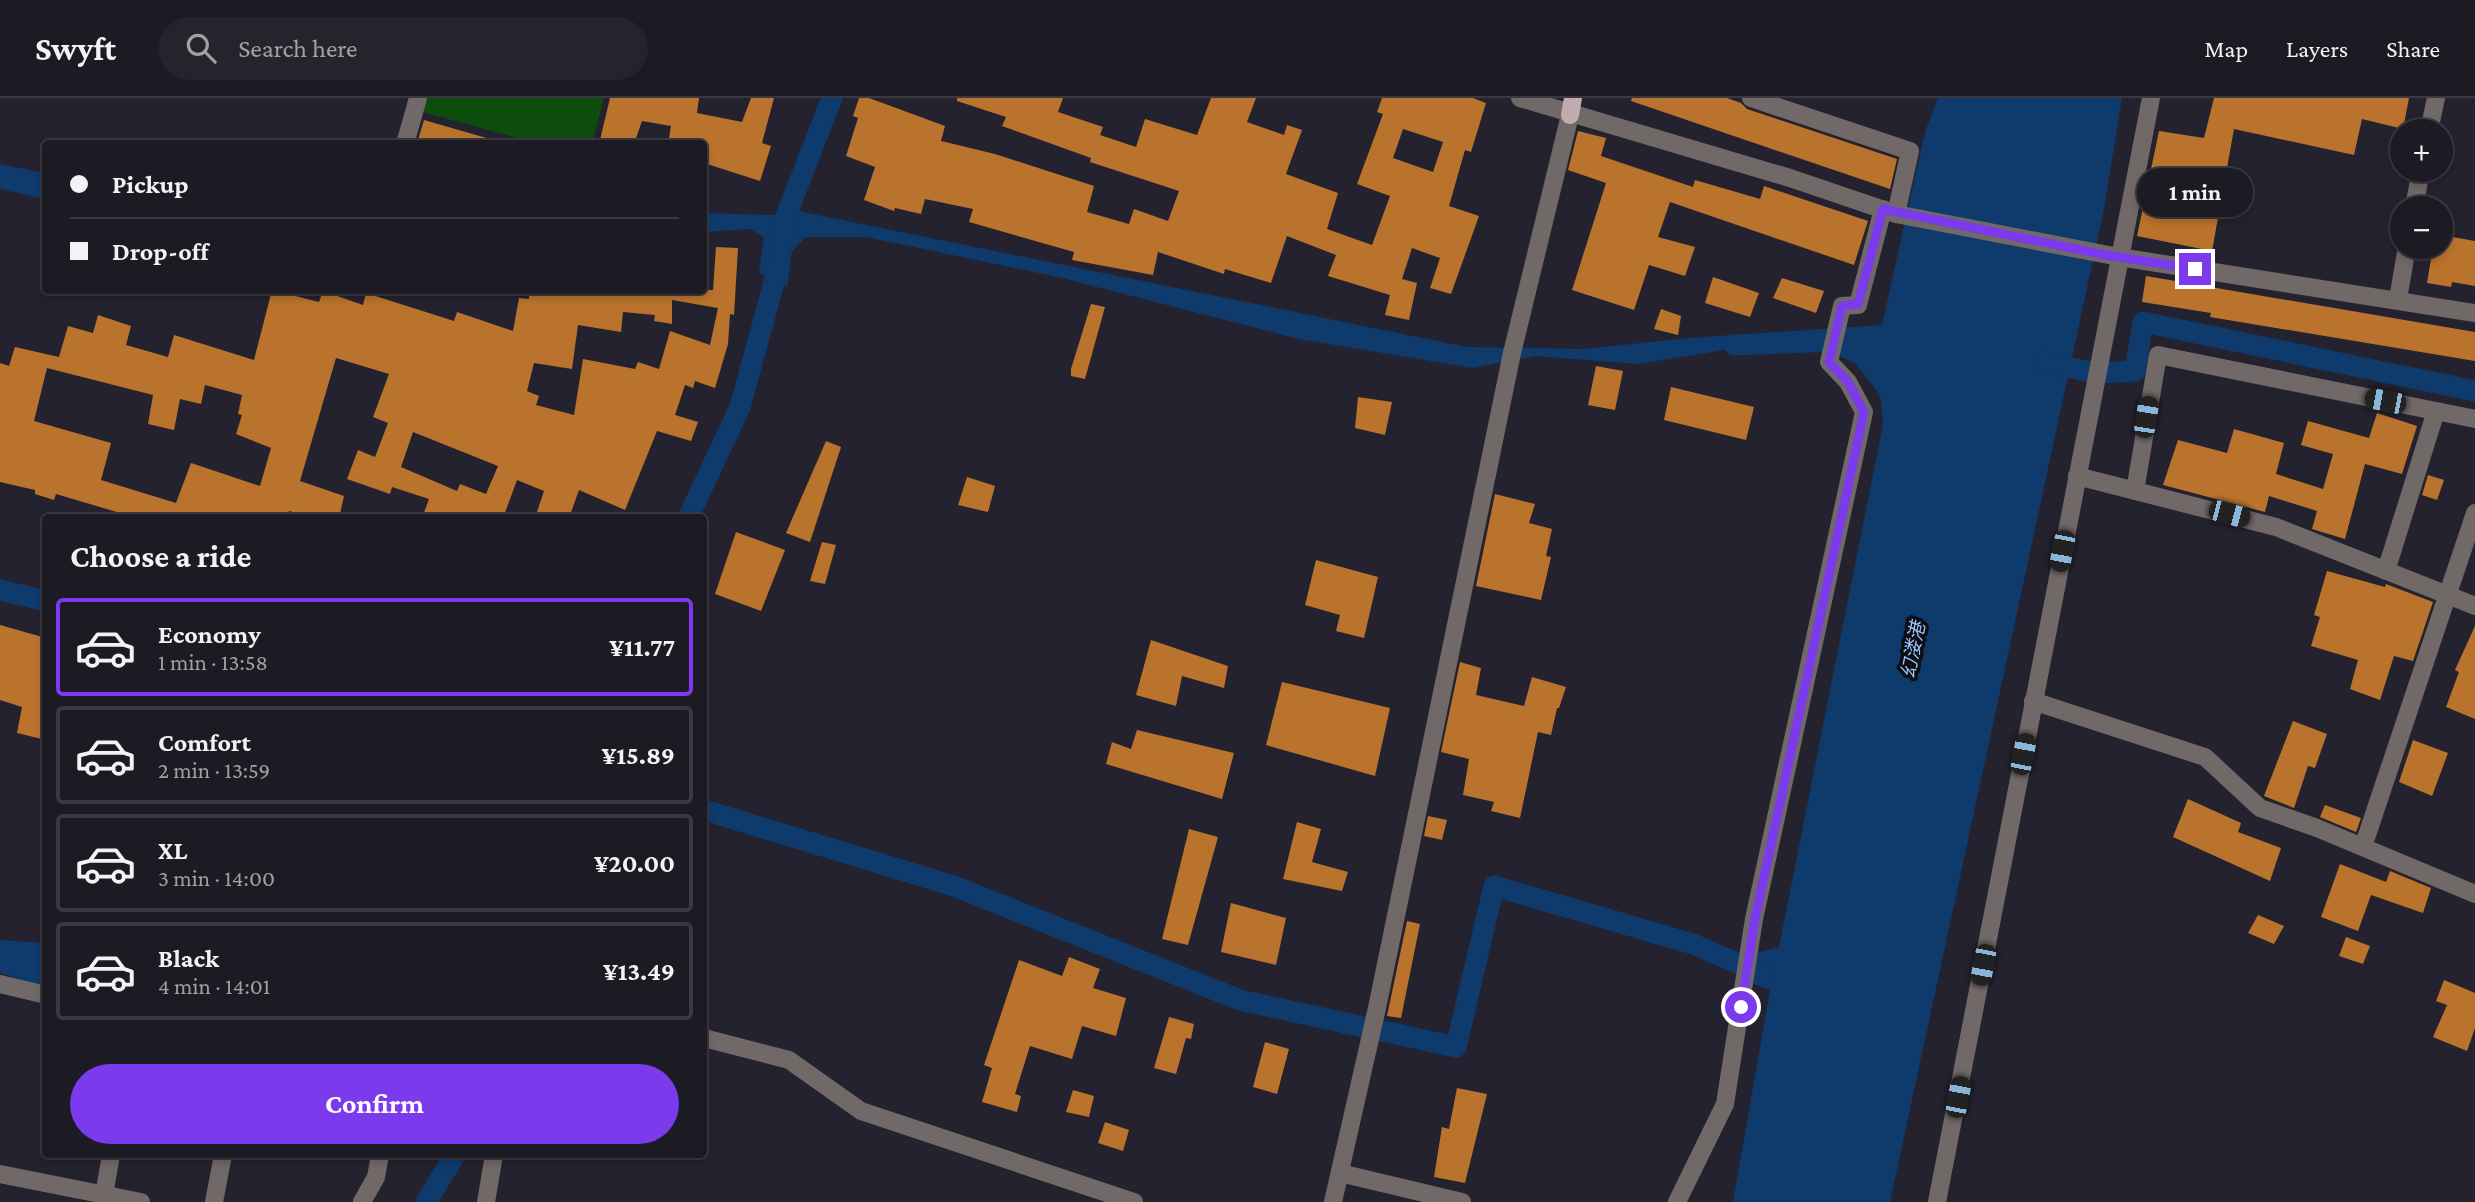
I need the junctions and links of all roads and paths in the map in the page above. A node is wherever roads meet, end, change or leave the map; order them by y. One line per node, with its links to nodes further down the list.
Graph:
1 (418, 98): 8 (street)
2 (1520, 98): 6 (street)
3 (1751, 98): 9 (street)
4 (2151, 98): 10 (street)
5 (2436, 98): 7 (street)
6 (1571, 106): 9 (street); 33 (street)
7 (2431, 119)
8 (406, 140)
9 (1890, 211): 10 (street); 42 (street)
10 (2119, 257): 12 (street); 16 (street)
11 (2405, 259): 12 (street)
12 (2398, 299): 13 (street)
13 (2475, 313)
14 (2436, 411): 15 (street); 17 (street); 19 (street)
15 (2475, 419)
16 (2077, 475): 17 (street); 22 (street)
17 (2135, 491): 19 (street)
18 (2475, 513): 20 (street)
19 (2386, 571): 20 (street)
20 (2447, 595): 21 (street); 23 (street)
21 (2475, 606)
22 (2033, 701): 23 (street); 43 (street)
23 (2363, 847): 24 (street)
24 (2475, 894)
25 (0, 984): 26 (street)
26 (42, 994)
27 (707, 1039): 39 (street)
28 (110, 1158): 34 (street)
29 (222, 1158): 36 (street)
30 (379, 1158): 37 (street)
31 (493, 1158): 38 (street)
32 (0, 1174): 34 (street)
33 (1340, 1174): 40 (street); 41 (street)
34 (94, 1196): 35 (street)
35 (141, 1202)
36 (214, 1202)
37 (362, 1202)
38 (486, 1202)
39 (1134, 1202)
40 (1333, 1202)
41 (1462, 1202)
42 (1676, 1202)
43 (1937, 1202)

